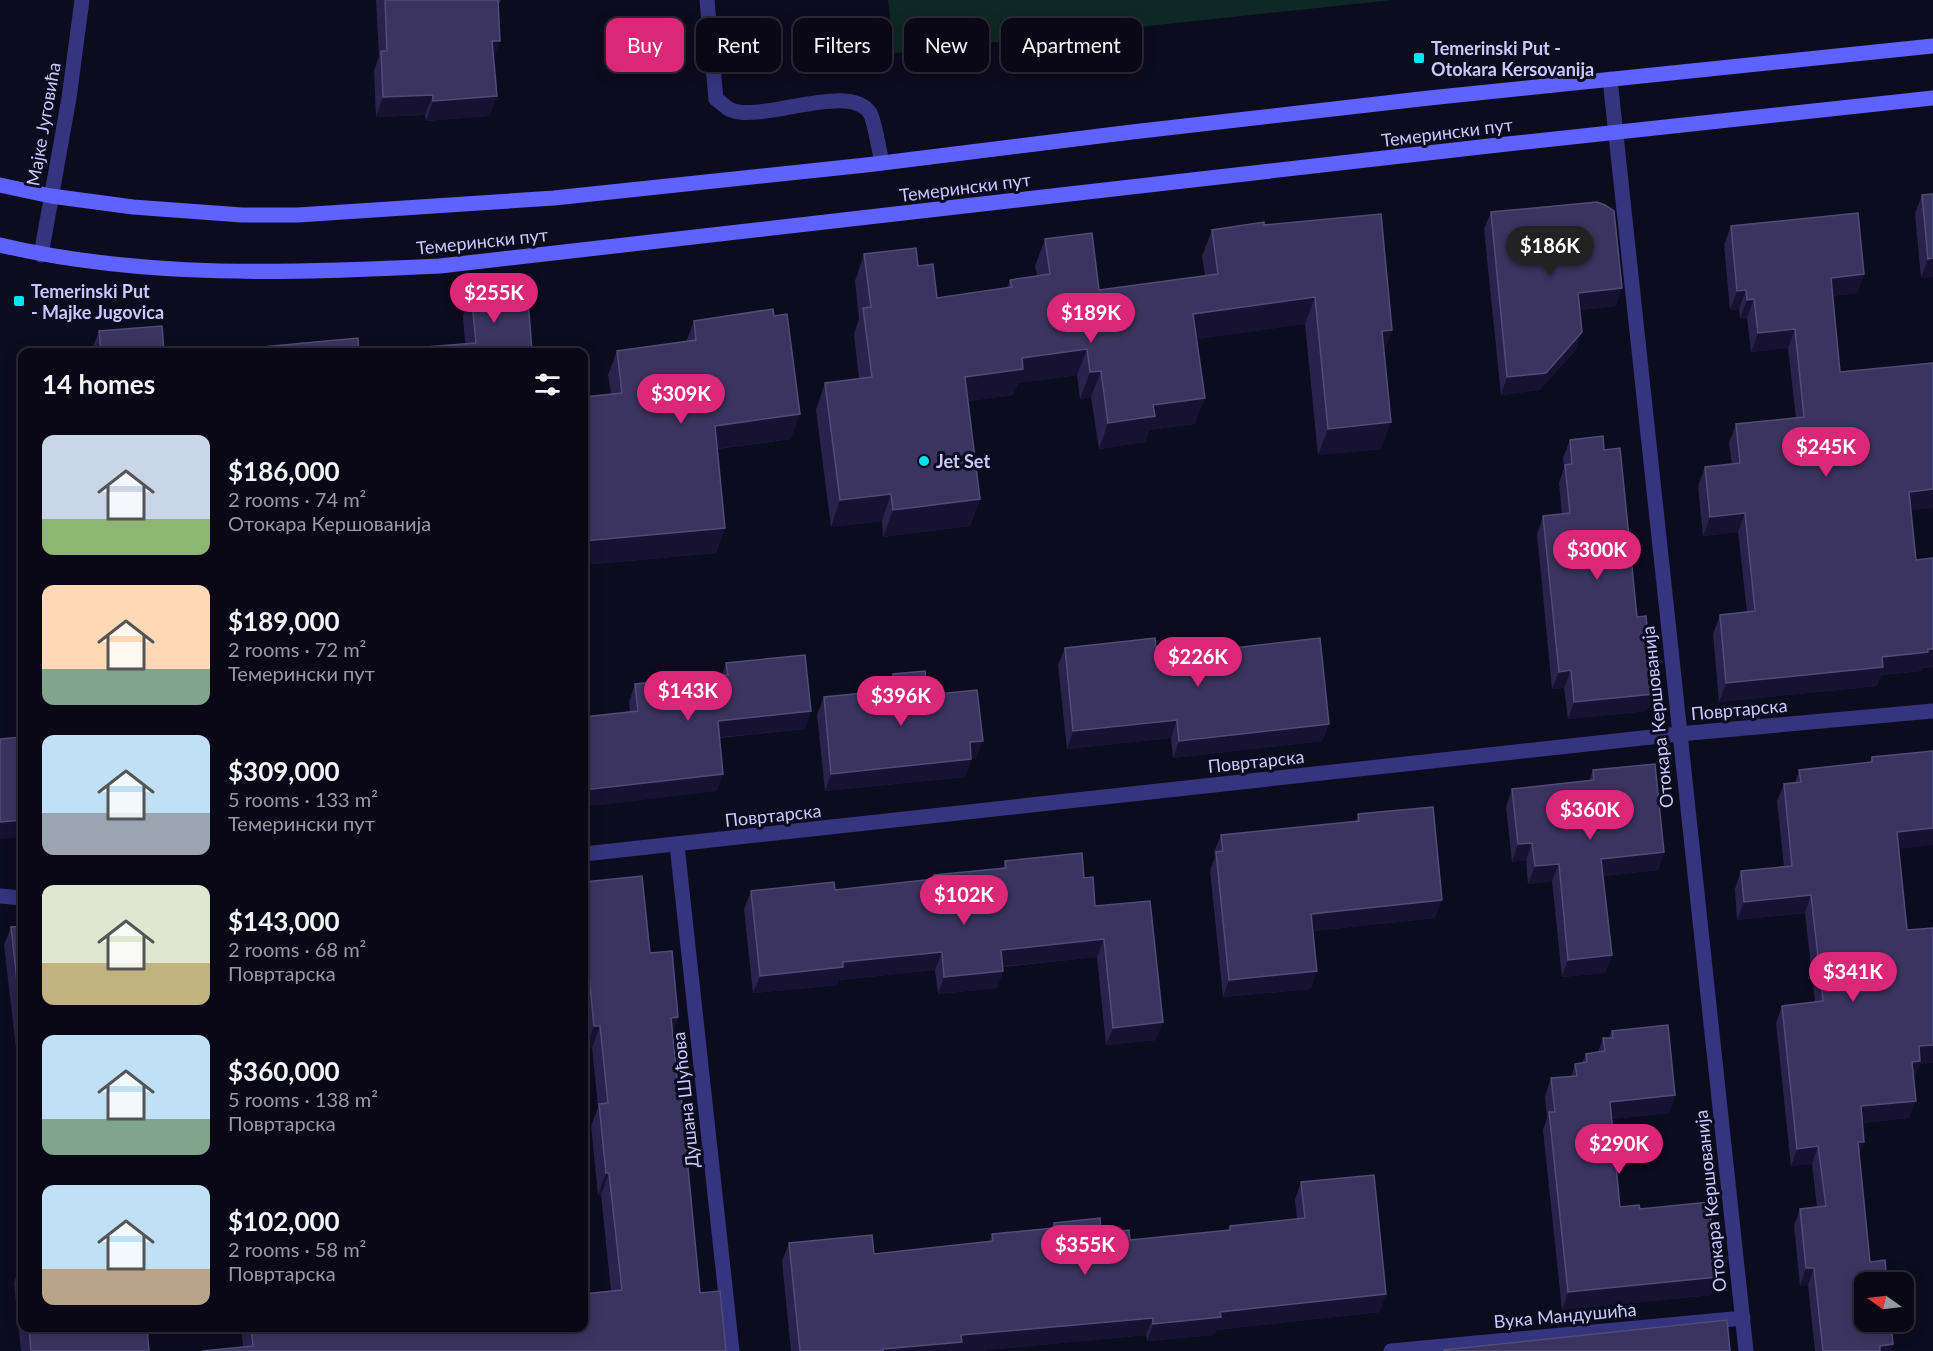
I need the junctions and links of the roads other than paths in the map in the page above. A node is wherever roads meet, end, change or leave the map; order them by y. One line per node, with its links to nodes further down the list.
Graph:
1 (82, 0): 9 (street, Мајке Југовића)
2 (707, 0): 7 (street)
3 (1933, 46): 4 (main road, Темерински пут)
4 (1610, 79): 6 (street, Отокара Кершованија); 7 (main road, Темерински пут)
5 (1933, 98): 6 (main road, Темерински пут)
6 (1614, 132): 11 (main road, Темерински пут); 13 (street, Отокара Кершованија)
7 (882, 163): 9 (main road, Темерински пут)
8 (0, 185): 9 (main road, Темерински пут)
9 (51, 196): 11 (street, Мајке Југовића)
10 (0, 245): 11 (main road, Темерински пут)
11 (41, 255)
12 (1933, 711): 13 (street, Повртарска)
13 (1678, 734): 14 (street, Повртарска); 18 (street, Отокара Кершованија)
14 (677, 845): 15 (street, Повртарска); 19 (street, Душана Шућова)
15 (588, 854)
16 (0, 896): 17 (street)
17 (18, 898)
18 (1743, 1318): 20 (street, Вука Мандушића); 21 (street, Отокара Кершованија)
19 (732, 1351)
20 (1391, 1351)
21 (1746, 1351)

